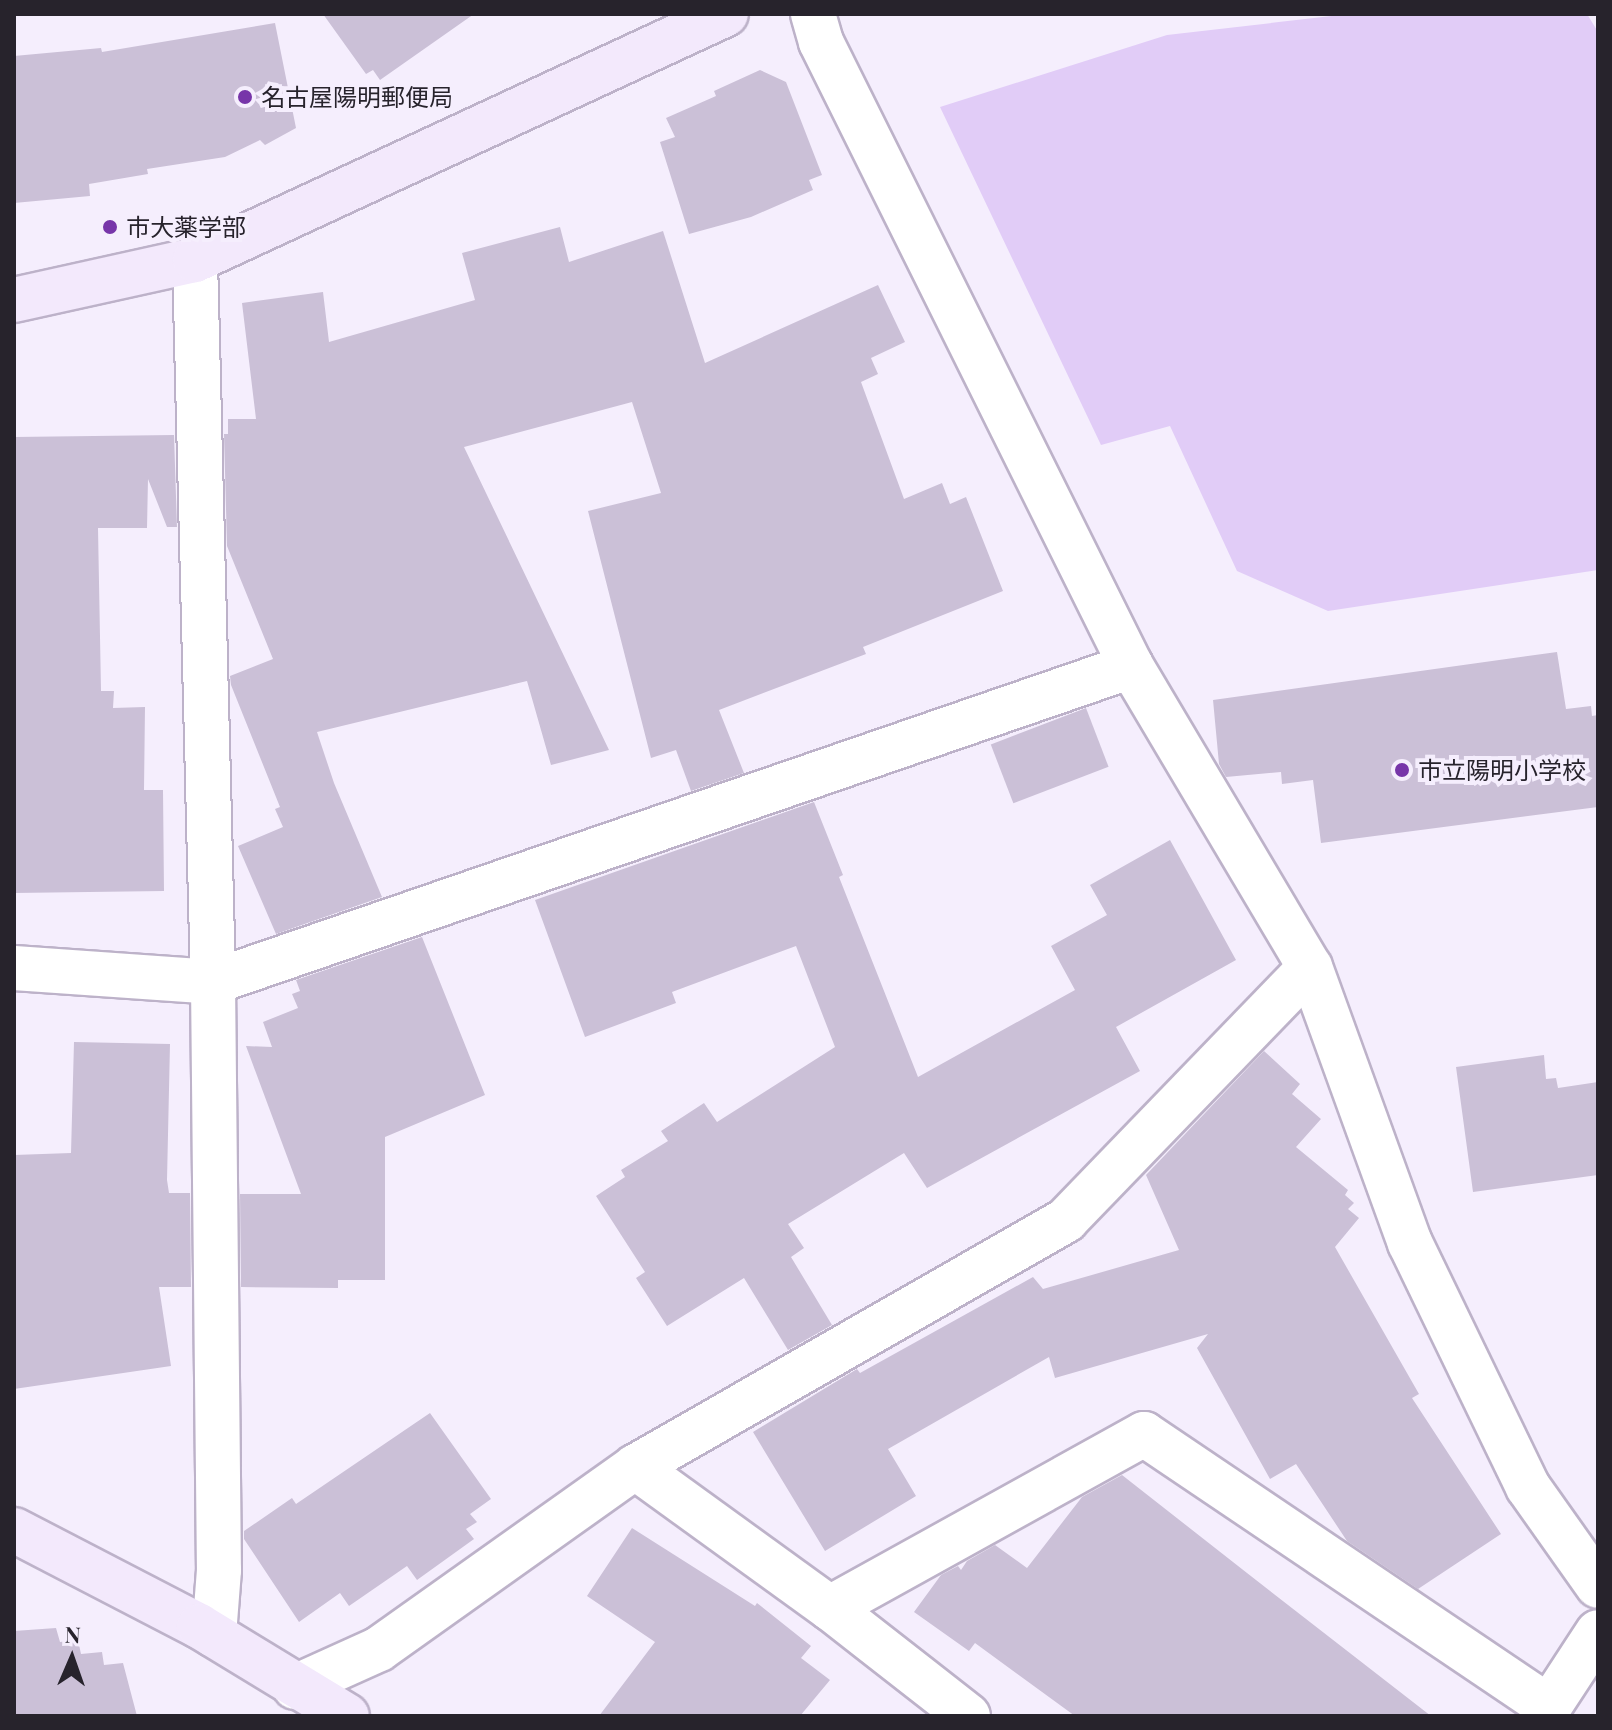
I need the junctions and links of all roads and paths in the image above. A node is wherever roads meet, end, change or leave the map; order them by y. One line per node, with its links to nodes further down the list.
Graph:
1 (813, 14): 5 (street)
2 (724, 15): 3 (street)
3 (195, 260): 4 (street); 8 (street)
4 (14, 300)
5 (1131, 666): 6 (street); 8 (street)
6 (1310, 967): 9 (street); 11 (street)
7 (14, 968): 8 (street)
8 (213, 982): 14 (street)
9 (635, 1467): 12 (street); 15 (street)
10 (14, 1530): 14 (street)
11 (1598, 1586)
12 (830, 1608): 16 (street); 18 (street)
13 (1598, 1632): 16 (street)
14 (214, 1635): 15 (street)
15 (295, 1687): 17 (street)
16 (1545, 1711)
17 (347, 1716)
18 (968, 1716)

